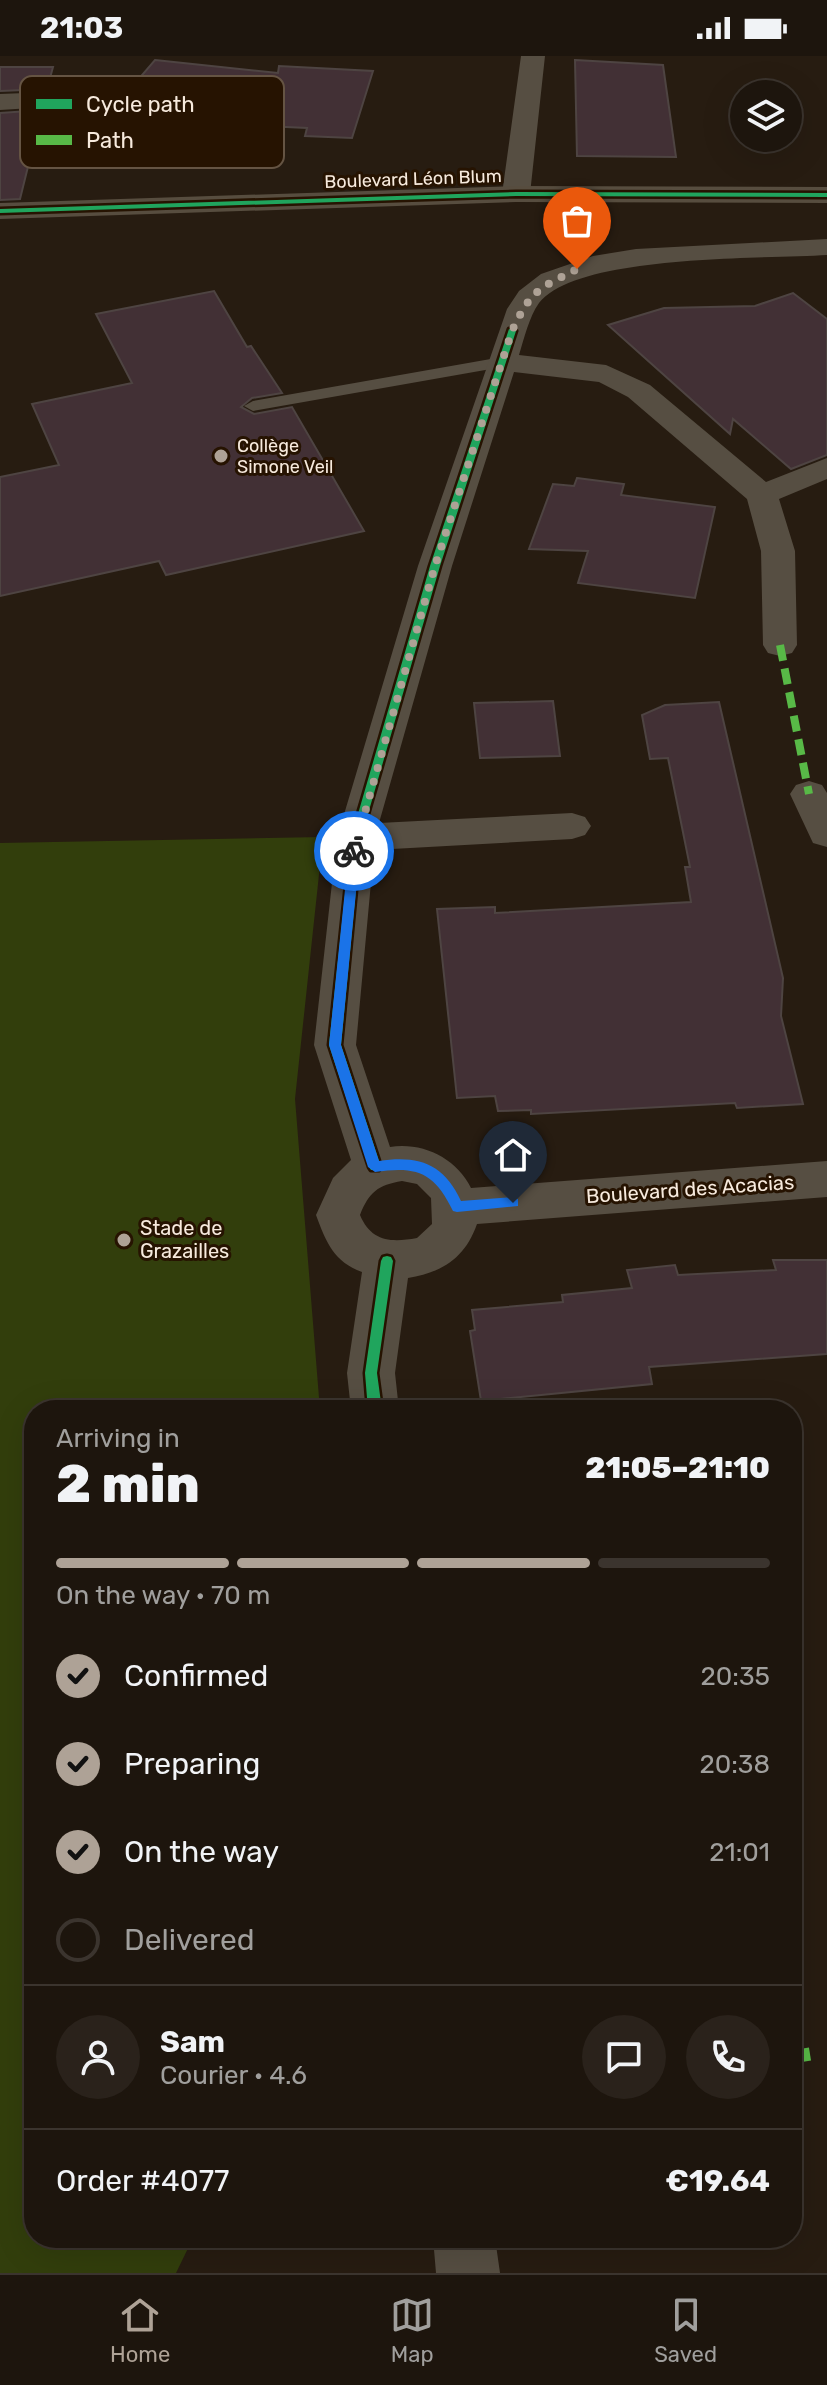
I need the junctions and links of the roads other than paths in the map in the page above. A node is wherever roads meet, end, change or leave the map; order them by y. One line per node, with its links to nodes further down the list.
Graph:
1 (533, 56): 4 (street)
2 (20, 101): 3 (street)
3 (0, 102)
4 (516, 194): 5 (street, Boulevard Léon Blum); 6 (street, Boulevard Léon Blum)
5 (827, 195)
6 (0, 211)
7 (827, 247): 8 (street)
8 (502, 362): 9 (lane); 11 (street); 16 (street)
9 (253, 406)
10 (827, 468): 11 (street)
11 (762, 495): 12 (street)
12 (780, 645)
13 (809, 794): 15 (street)
14 (572, 826): 16 (street)
15 (827, 834)
16 (356, 838): 17 (street)
17 (375, 1167): 19 (street); 20 (street)
18 (827, 1179): 19 (street, Boulevard des Acacias)
19 (457, 1207): 20 (street)
20 (387, 1261): 21 (street)
21 (374, 1400)
22 (465, 2248): 23 (street)
23 (468, 2273)

